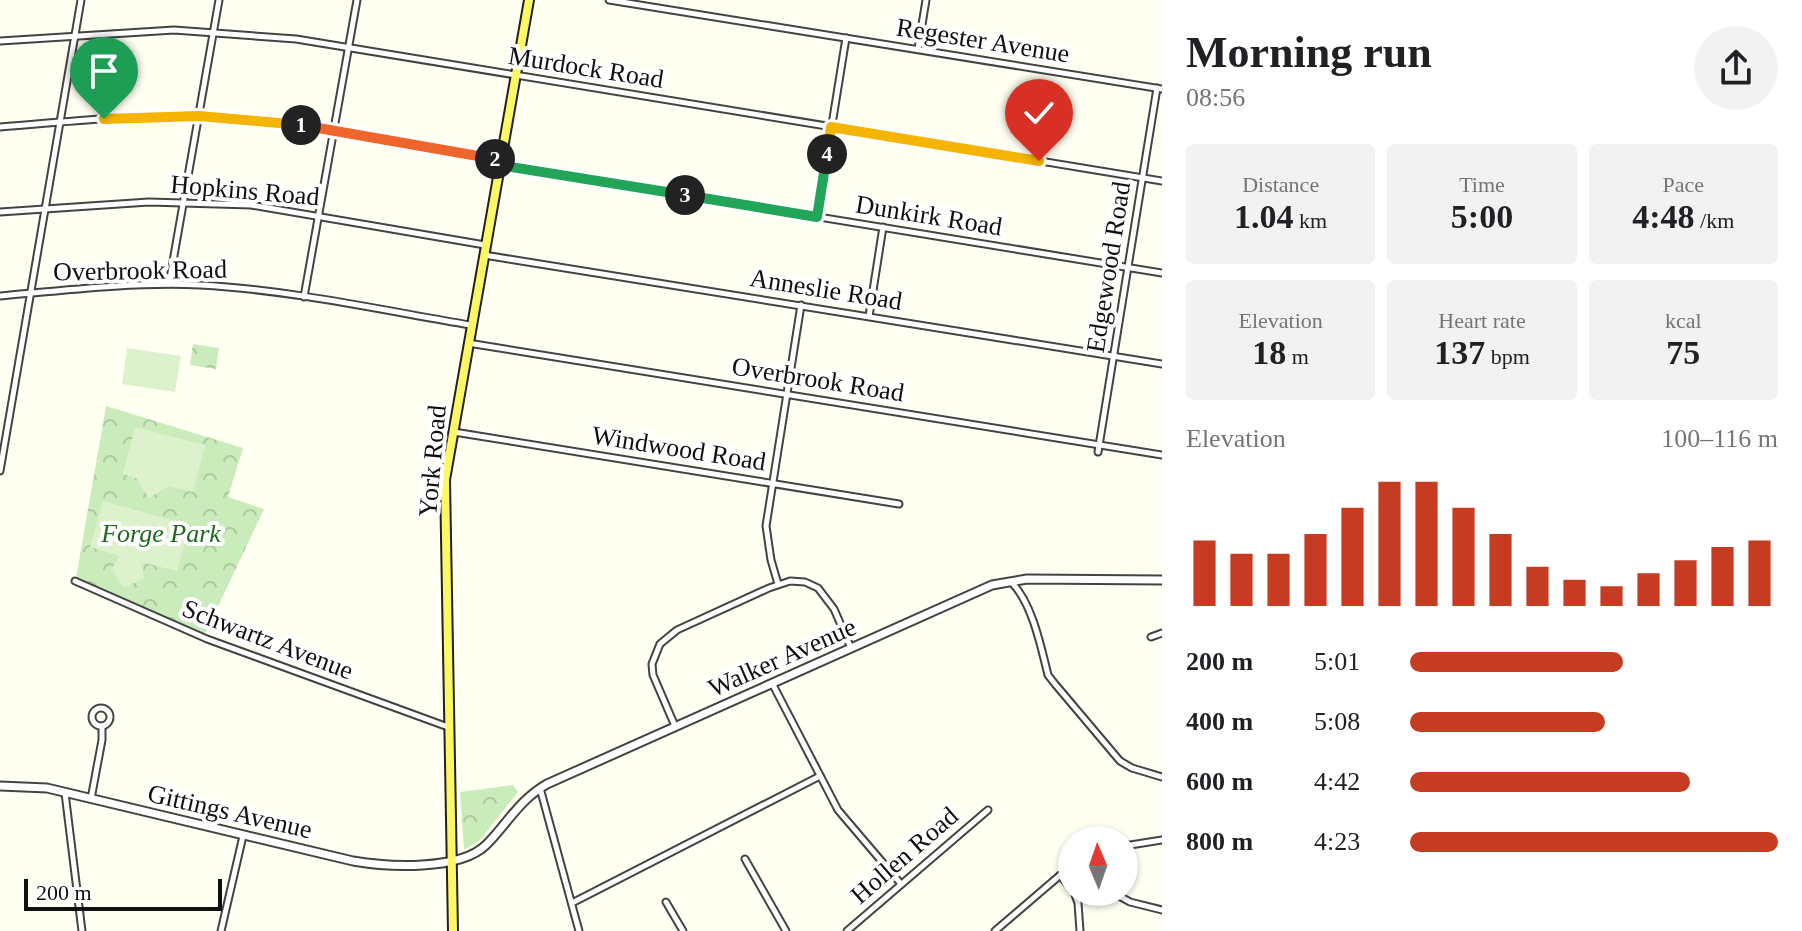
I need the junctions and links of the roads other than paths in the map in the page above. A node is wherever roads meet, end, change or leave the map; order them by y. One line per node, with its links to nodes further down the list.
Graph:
1 (81, 0): 9 (street)
2 (219, 0): 8 (street)
3 (357, 0): 12 (street)
4 (529, 0): 14 (main road, York Road)
5 (609, 0): 7 (street, Regester Avenue)
6 (926, 0): 13 (street)
7 (627, 1): 10 (street, Regester Avenue)
8 (214, 31): 9 (street, Murdock Road); 12 (street, Murdock Road); 16 (street)
9 (74, 35): 11 (street, Murdock Road); 17 (street)
10 (846, 38): 13 (street, Regester Avenue); 19 (street)
11 (0, 41)
12 (348, 47): 14 (street, Murdock Road); 20 (street)
13 (918, 49): 15 (street, Regester Avenue)
14 (515, 76): 19 (street, Murdock Road); 21 (main road, York Road)
15 (1160, 89): 22 (street, Edgewood Road)
16 (199, 116): 17 (street, Dunkirk Road); 20 (street, Dunkirk Road); 24 (street)
17 (61, 122): 18 (street, Dunkirk Road); 25 (street)
18 (0, 127)
19 (831, 127): 22 (street, Murdock Road); 28 (street)
20 (334, 131): 21 (street, Dunkirk Road); 27 (street)
21 (500, 163): 28 (street, Dunkirk Road); 30 (main road, York Road)
22 (1143, 178): 23 (street, Murdock Road); 31 (street, Edgewood Road)
23 (1162, 181)
24 (183, 202): 25 (street, Hopkins Road); 27 (street, Hopkins Road); 33 (street)
25 (45, 208): 26 (street, Hopkins Road); 34 (street)
26 (0, 212)
27 (319, 215): 30 (street, Hopkins Road); 36 (street)
28 (817, 217): 29 (street, Dunkirk Road)
29 (883, 227): 31 (street, Dunkirk Road); 38 (street)
30 (484, 250): 37 (street, Anneslie Road); 39 (main road, York Road)
31 (1128, 267): 32 (street, Dunkirk Road); 41 (street, Edgewood Road)
32 (1162, 273)
33 (169, 284): 34 (street, Overbrook Road); 36 (street, Overbrook Road)
34 (31, 293): 35 (street, Overbrook Road); 47 (street)
35 (0, 296)
36 (304, 297): 39 (street, Overbrook Road)
37 (801, 305): 38 (street, Anneslie Road); 43 (street)
38 (869, 316): 41 (street, Anneslie Road)
39 (470, 325): 40 (main road, York Road)
40 (467, 343): 43 (street, Overbrook Road); 44 (main road, York Road)
41 (1114, 356): 42 (street, Anneslie Road); 45 (street, Edgewood Road)
42 (1162, 364)
43 (787, 394): 45 (street, Overbrook Road); 48 (street)
44 (453, 432): 48 (street, Windwood Road); 60 (main road, York Road)
45 (1099, 448): 46 (street, Overbrook Road)
46 (1162, 455)
47 (0, 471)
48 (773, 483): 49 (street, Windwood Road); 53 (street)
49 (899, 504)
50 (1009, 580): 51 (street, Walker Avenue); 56 (street, Walker Avenue); 62 (street)
51 (1162, 580)
52 (75, 581): 60 (street, Schwartz Avenue)
53 (778, 584): 56 (street); 59 (street)
54 (1162, 633): 55 (street)
55 (1151, 637)
56 (851, 649): 57 (street, Walker Avenue)
57 (772, 683): 59 (street, Walker Avenue); 61 (street)
58 (102, 726): 66 (street)
59 (675, 726): 64 (street, Walker Avenue)
60 (449, 728): 72 (main road, York Road)
61 (820, 776): 74 (street); 76 (street)
62 (1162, 777)
63 (0, 786): 65 (street, Gittings Avenue)
64 (540, 788): 72 (street, Walker Avenue); 76 (street)
65 (65, 793): 66 (street, Gittings Avenue); 80 (street)
66 (91, 799): 68 (street, Gittings Avenue)
67 (988, 810): 74 (street, Hollen Road)
68 (243, 836): 72 (street, Gittings Avenue); 81 (street)
69 (1162, 840): 70 (street)
70 (1138, 844)
71 (745, 859): 85 (street)
72 (452, 863): 82 (main road, York Road)
73 (1058, 877): 87 (street)
74 (901, 884): 86 (street, Hollen Road)
75 (666, 902): 84 (street)
76 (572, 903): 83 (street)
77 (1138, 904): 79 (street)
78 (1078, 906): 88 (street)
79 (1162, 910)
80 (82, 931)
81 (221, 931)
82 (453, 931)
83 (579, 931)
84 (683, 931)
85 (786, 931)
86 (847, 931)
87 (995, 931)
88 (1080, 931)

